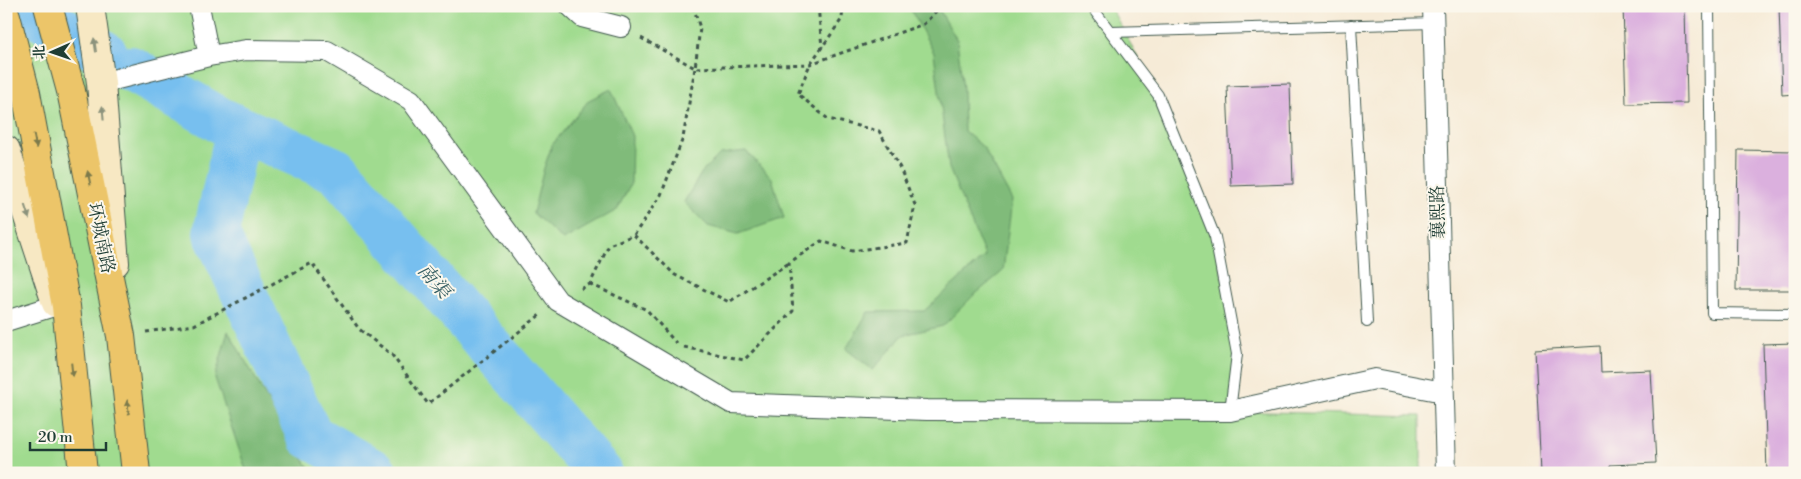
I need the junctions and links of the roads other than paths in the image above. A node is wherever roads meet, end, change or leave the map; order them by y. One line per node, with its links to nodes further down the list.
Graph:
1 (48, 6): 19 (highway, 环城南路, one-way to 1)
2 (90, 6): 13 (street, one-way to 2)
3 (199, 6): 12 (street)
4 (570, 6): 10 (street)
5 (1090, 6): 11 (lane)
6 (1709, 6): 16 (lane)
7 (1434, 15): 9 (lane); 21 (street, 襄熙路)
8 (6, 16): 20 (highway, one-way to 20)
9 (1351, 26): 11 (lane); 18 (lane)
10 (621, 27)
11 (1110, 32): 22 (lane)
12 (209, 56): 13 (street); 22 (street)
13 (101, 84): 19 (street, one-way to 13)
14 (6, 150): 15 (street, one-way to 15)
15 (57, 305): 17 (street); 20 (street)
16 (1795, 314)
17 (6, 321)
18 (1367, 322)
19 (121, 336): 23 (highway, 环城南路, one-way to 19)
20 (69, 344): 24 (highway, one-way to 24)
21 (1442, 392): 22 (street); 25 (street, 襄熙路)
22 (1230, 411)
23 (136, 472)
24 (83, 473)
25 (1446, 473)

